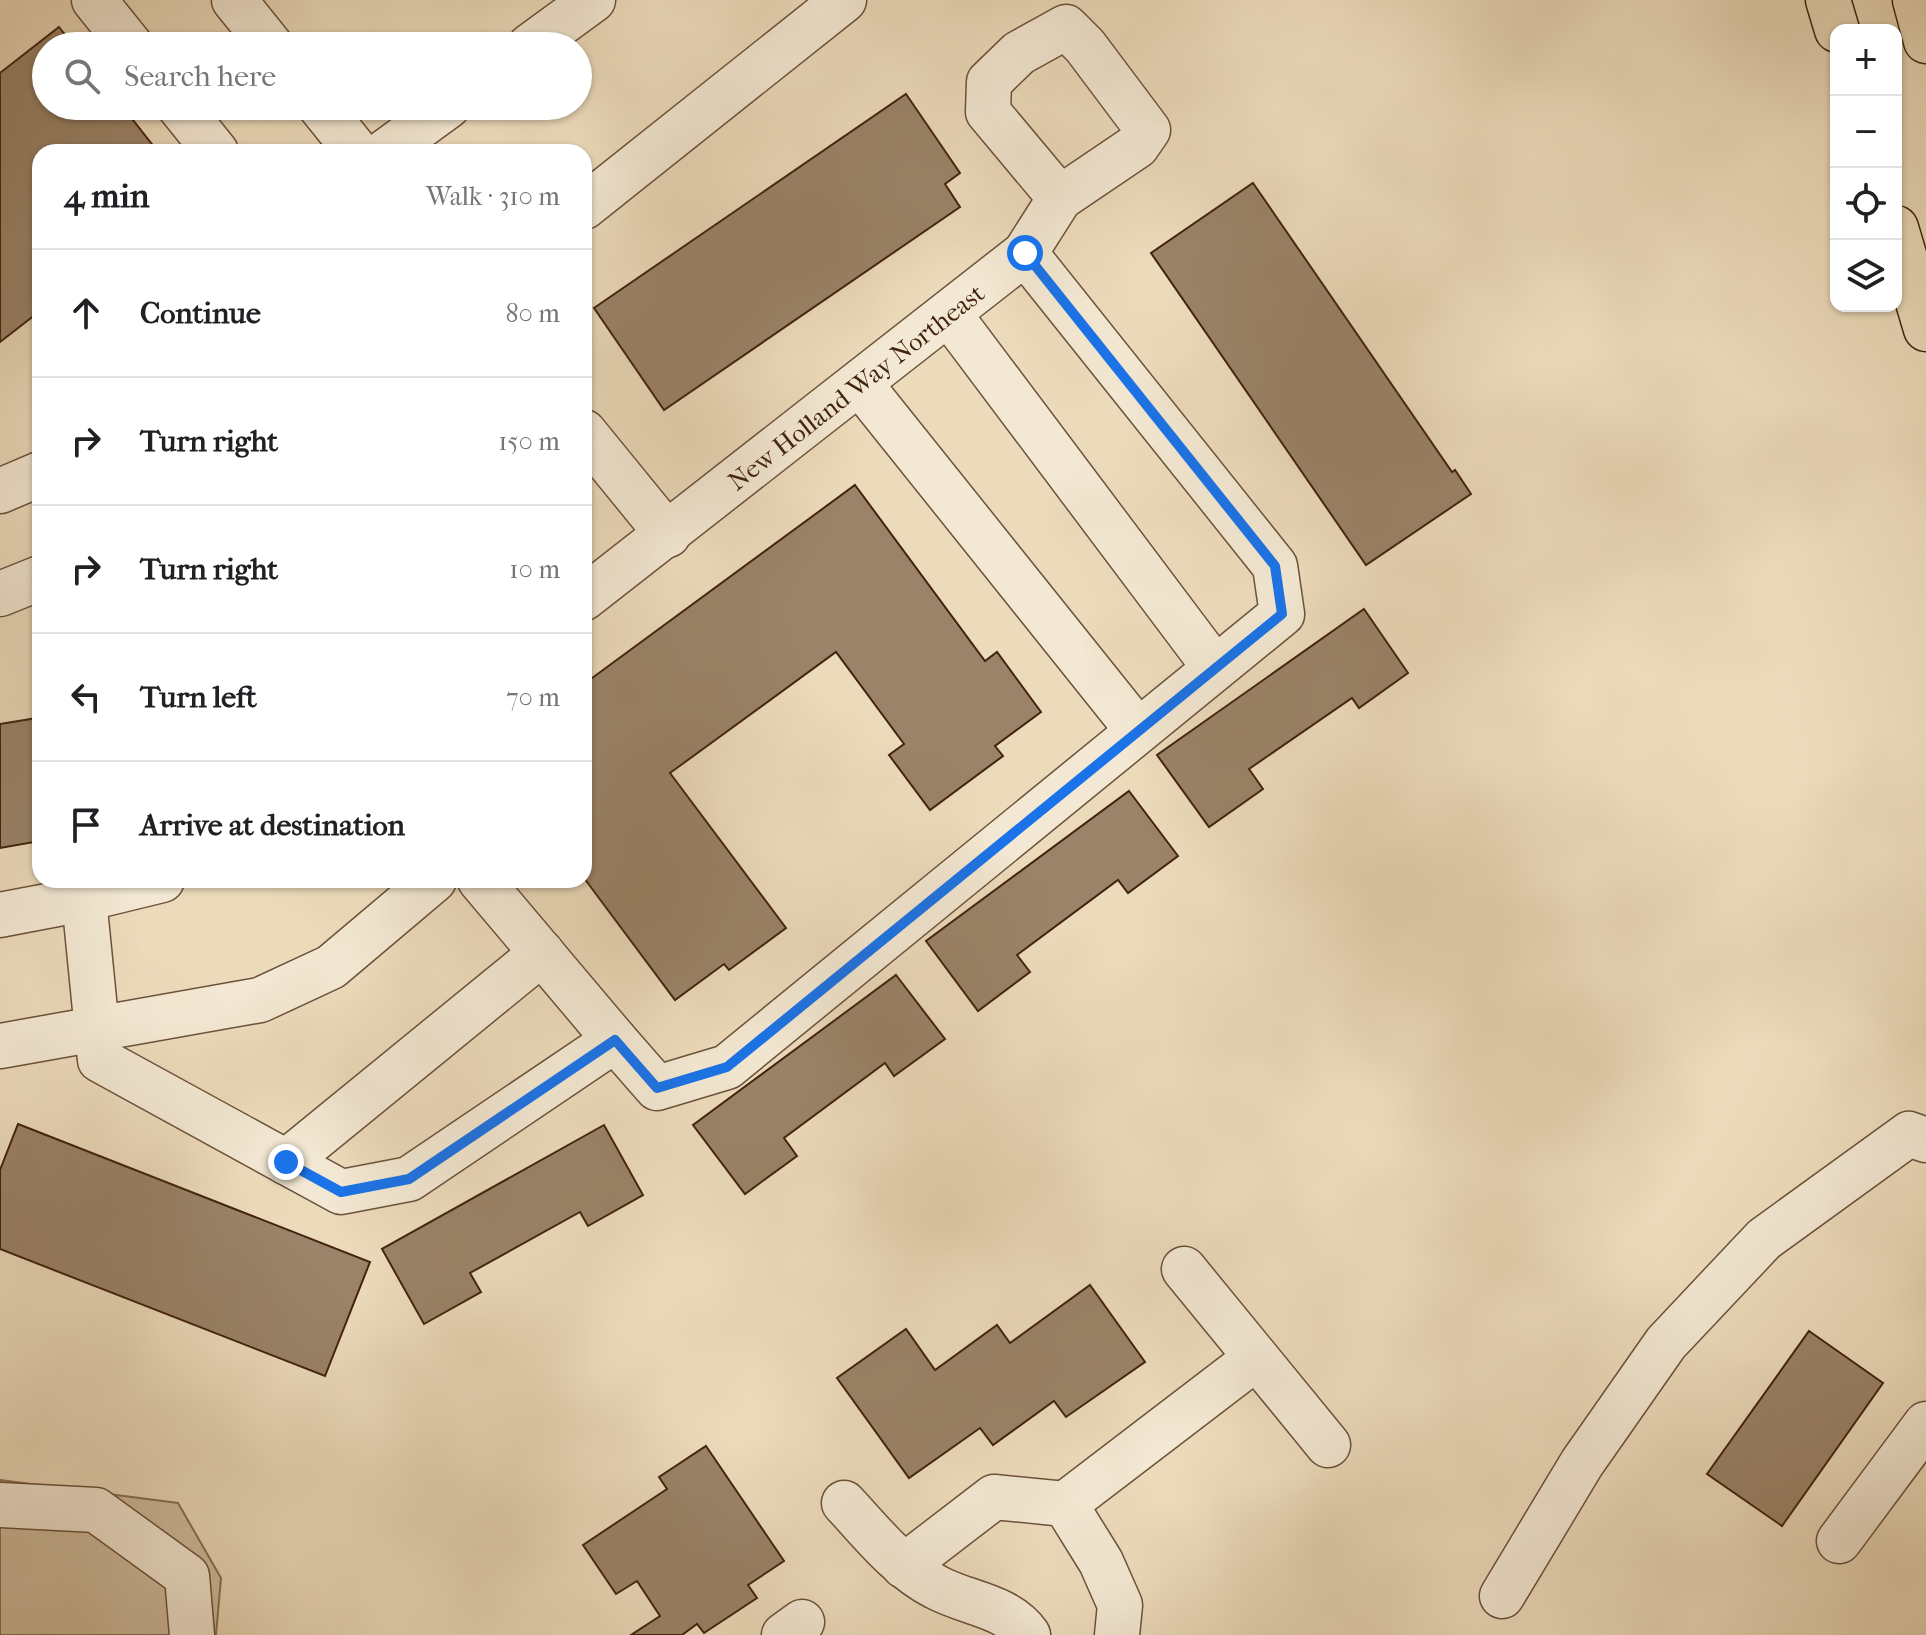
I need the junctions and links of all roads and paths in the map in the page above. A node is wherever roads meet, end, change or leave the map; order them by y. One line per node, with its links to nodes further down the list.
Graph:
1 (94, 0): 8 (street)
2 (234, 0): 9 (street)
3 (844, 0): 19 (street)
4 (1828, 0): 7 (main road)
5 (1915, 0): 11 (main road)
6 (576, 5): 10 (street)
7 (1835, 24)
8 (120, 32)
9 (260, 32)
10 (546, 32)
11 (1926, 41)
12 (190, 120): 15 (street)
13 (331, 120): 16 (street)
14 (429, 120): 17 (street)
15 (210, 144)
16 (351, 144)
17 (396, 144)
18 (1060, 198): 21 (street, New Holland Way Northeast)
19 (592, 201)
20 (1900, 240): 23 (main road)
21 (1025, 253): 22 (street, New Holland Way Northeast); 32 (street)
22 (949, 314): 24 (street, New Holland Way Northeast); 32 (street)
23 (1926, 329)
24 (861, 385): 28 (street, New Holland Way Northeast); 33 (street)
25 (592, 442): 28 (street)
26 (32, 477): 27 (street)
27 (0, 491)
28 (668, 535): 30 (street, New Holland Way Northeast)
29 (32, 581): 31 (street)
30 (592, 592)
31 (0, 594)
32 (1215, 668): 33 (street)
33 (1138, 731): 41 (street)
34 (129, 888): 37 (street)
35 (425, 888): 40 (street)
36 (487, 888): 39 (street)
37 (84, 899): 38 (street); 40 (street)
38 (0, 915)
39 (542, 953): 41 (street); 44 (street)
40 (97, 1031): 42 (street); 44 (street)
41 (615, 1040): 44 (street)
42 (0, 1046)
43 (1926, 1140): 54 (street)
44 (286, 1162)
45 (1184, 1269): 46 (street)
46 (1256, 1358): 48 (street); 50 (street)
47 (1926, 1424): 52 (street)
48 (1328, 1445)
49 (844, 1503): 53 (street)
50 (1065, 1504): 53 (street); 57 (street)
51 (0, 1505): 56 (street)
52 (1839, 1541)
53 (904, 1566): 55 (street)
54 (1502, 1596)
55 (1013, 1630)
56 (192, 1635)
57 (1117, 1635)

